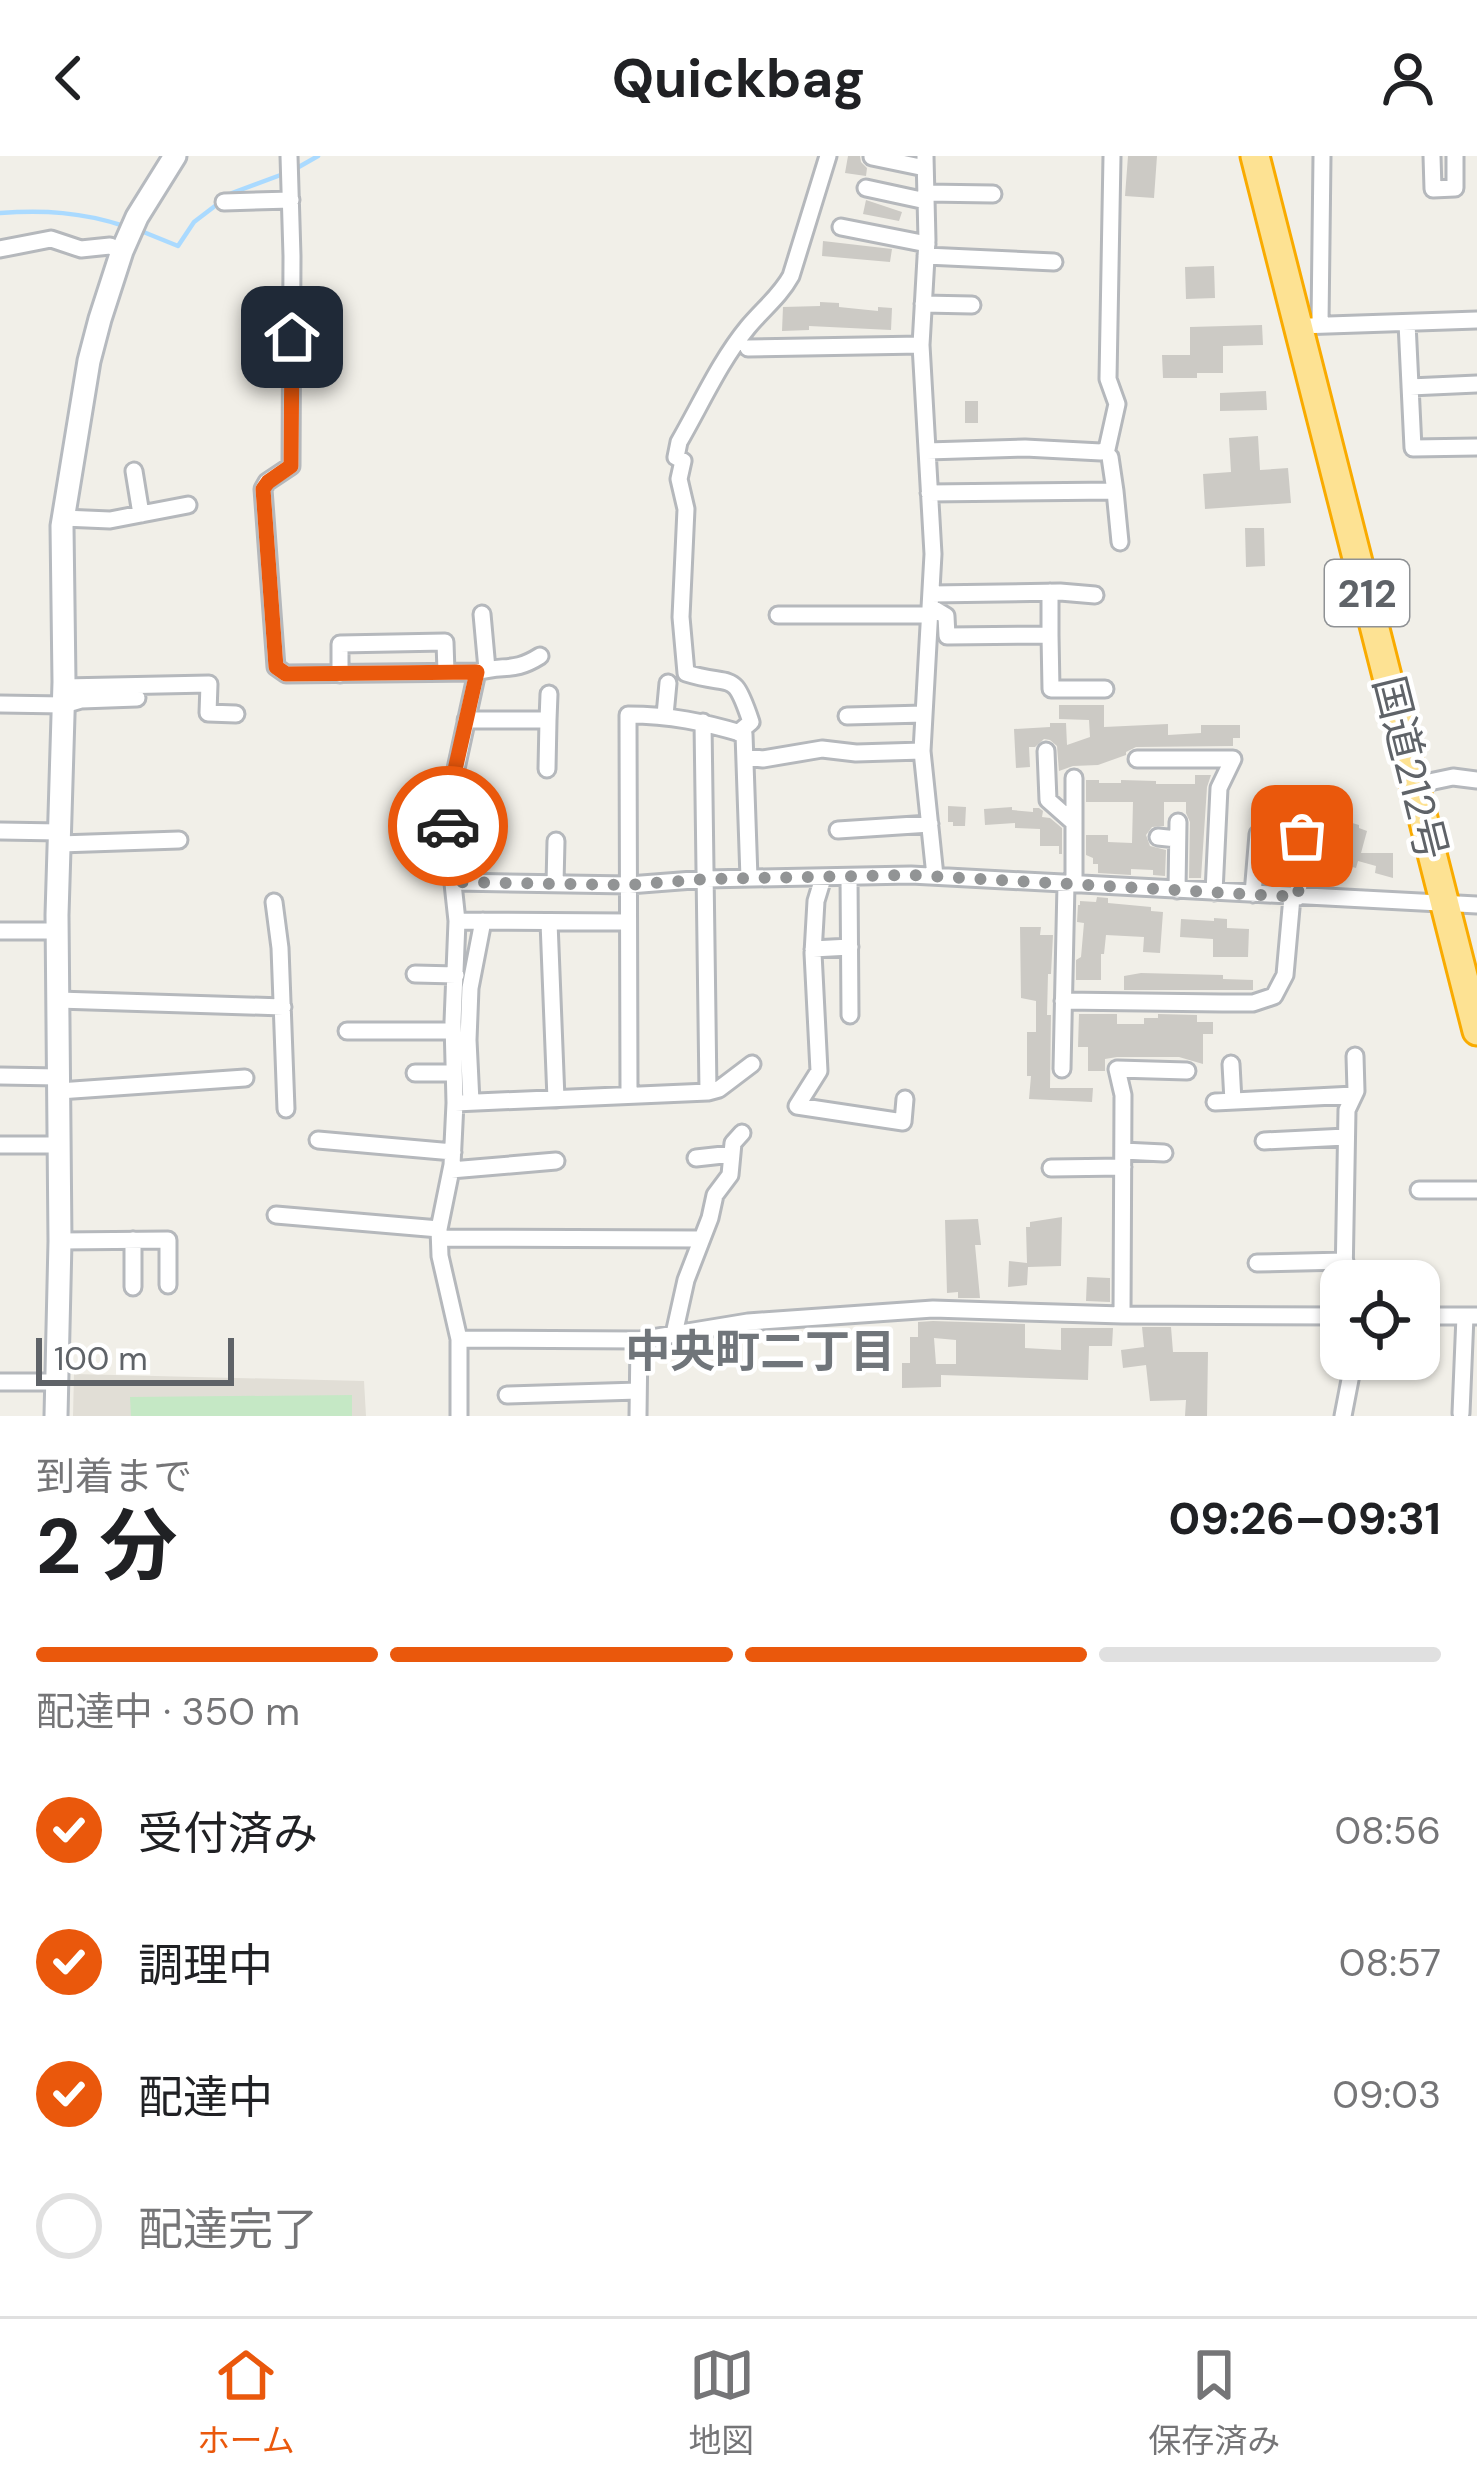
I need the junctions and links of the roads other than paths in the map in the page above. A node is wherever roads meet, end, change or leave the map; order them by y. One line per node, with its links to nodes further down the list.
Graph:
1 (290, 156): 14 (street)
2 (828, 156): 63 (street)
3 (1112, 156): 31 (street)
4 (1255, 156): 25 (highway, 国道212号 / 212)
5 (1322, 156): 25 (street)
6 (1432, 156): 7 (street)
7 (1455, 156)
8 (872, 157): 10 (street)
9 (166, 160): 17 (street)
10 (925, 162): 13 (street)
11 (866, 188): 13 (street)
12 (993, 194): 13 (street)
13 (926, 197): 19 (street)
14 (291, 200): 15 (street); 49 (street)
15 (224, 202)
16 (841, 227): 19 (street)
17 (123, 248): 18 (street); 38 (street)
18 (0, 249)
19 (927, 250): 20 (street); 21 (street)
20 (1054, 262)
21 (923, 304): 22 (street); 26 (street)
22 (972, 304)
23 (1477, 320): 24 (street)
24 (1407, 323): 25 (street); 29 (street)
25 (1309, 325): 71 (highway, 国道212号 / 212)
26 (921, 345): 27 (street); 31 (street)
27 (748, 348)
28 (1477, 383): 29 (street)
29 (1410, 387): 30 (street)
30 (1477, 447)
31 (927, 451): 35 (street)
32 (1110, 457): 34 (street)
33 (134, 471): 37 (street)
34 (1115, 491): 35 (street); 39 (street)
35 (929, 493): 42 (street)
36 (188, 505): 37 (street)
37 (141, 514): 38 (street)
38 (63, 518): 53 (street)
39 (1120, 542)
40 (1050, 592): 41 (street); 42 (street); 45 (street)
41 (1095, 595)
42 (931, 605): 44 (street); 45 (street); 57 (street)
43 (482, 614): 47 (street)
44 (778, 615)
45 (1050, 635): 51 (street)
46 (540, 656): 47 (street)
47 (482, 670): 48 (street); 60 (street)
48 (446, 672): 49 (street); 49 (street)
49 (340, 674)
50 (668, 683): 58 (street)
51 (1105, 689)
52 (549, 694): 61 (street)
53 (64, 696): 54 (street); 55 (street); 56 (street); 78 (street)
54 (137, 698)
55 (0, 704)
56 (236, 713)
57 (924, 714): 59 (street); 64 (street)
58 (665, 715): 62 (street); 90 (street)
59 (848, 716)
60 (466, 720): 61 (street); 87 (street)
61 (548, 720): 68 (street)
62 (703, 722): 63 (street); 86 (street)
63 (738, 733): 66 (street)
64 (922, 751): 66 (street); 73 (street)
65 (1046, 751): 72 (street)
66 (745, 757): 84 (street)
67 (1137, 759): 92 (street)
68 (547, 769)
69 (1075, 778): 72 (street)
70 (1477, 780): 71 (street)
71 (1415, 784): 96 (highway, 国道212号 / 212)
72 (1074, 823): 89 (street)
73 (930, 824): 74 (street); 82 (street)
74 (838, 830)
75 (0, 831): 78 (street)
76 (1258, 834): 93 (street)
77 (1302, 836): 94 (street)
78 (60, 838): 80 (street); 103 (street)
79 (1157, 838): 91 (street)
80 (179, 840)
81 (556, 841): 88 (street)
82 (935, 876): 83 (street); 89 (street)
83 (849, 877): 85 (street); 104 (street)
84 (749, 878): 85 (street); 86 (street)
85 (823, 878): 105 (street)
86 (706, 879): 90 (street); 125 (street)
87 (454, 882): 88 (street); 98 (street)
88 (555, 884): 90 (street)
89 (1070, 884): 91 (street); 109 (street)
90 (628, 885): 101 (street)
91 (1177, 890): 92 (street)
92 (1214, 892): 93 (street)
93 (1253, 894): 94 (street)
94 (1295, 897): 96 (street); 109 (street)
95 (274, 902): 110 (street)
96 (1446, 904): 97 (street); 114 (highway, 国道212号 / 212)
97 (1477, 904)
98 (458, 921): 99 (street); 107 (street)
99 (483, 921): 100 (street); 130 (street)
100 (549, 922): 101 (street); 128 (street)
101 (627, 922): 126 (street)
102 (0, 931): 103 (street)
103 (58, 931): 108 (street)
104 (850, 947): 105 (street); 111 (street)
105 (813, 949): 129 (street)
106 (416, 974): 107 (street)
107 (456, 974): 113 (street)
108 (58, 1000): 110 (street); 124 (street)
109 (1063, 1001): 118 (street)
110 (283, 1007): 131 (street)
111 (850, 1015)
112 (347, 1031): 113 (street)
113 (453, 1031): 121 (street)
114 (1477, 1031)
115 (1355, 1056): 127 (street)
116 (752, 1064): 125 (street)
117 (1232, 1064): 127 (street)
118 (1062, 1069)
119 (1186, 1071): 142 (street)
120 (415, 1073): 121 (street)
121 (454, 1073): 130 (street)
122 (0, 1076): 124 (street)
123 (245, 1078): 124 (street)
124 (59, 1084): 136 (street)
125 (708, 1092): 126 (street)
126 (629, 1094): 128 (street)
127 (1354, 1095): 133 (street)
128 (556, 1099): 130 (street)
129 (904, 1099)
130 (463, 1103): 138 (street)
131 (286, 1109)
132 (742, 1133): 140 (street)
133 (1346, 1137): 135 (street); 153 (street)
134 (318, 1140): 138 (street)
135 (1264, 1141)
136 (59, 1144): 137 (street); 152 (street)
137 (0, 1145)
138 (453, 1151): 145 (street)
139 (1163, 1153): 142 (street)
140 (732, 1154): 141 (street); 150 (street)
141 (696, 1158)
142 (1123, 1159): 144 (street); 158 (street)
143 (556, 1161): 145 (street)
144 (1051, 1168)
145 (452, 1170): 149 (street)
146 (1419, 1190): 147 (street)
147 (1477, 1190)
148 (276, 1215): 149 (street)
149 (440, 1234): 150 (street); 163 (street)
150 (700, 1239): 162 (street)
151 (134, 1240): 152 (street); 156 (street); 157 (street)
152 (60, 1241): 167 (street)
153 (1345, 1260)
154 (1320, 1262): 155 (street)
155 (1258, 1263)
156 (168, 1285)
157 (134, 1287)
158 (1122, 1315): 159 (street); 162 (street)
159 (1320, 1316)
160 (1440, 1316): 161 (street)
161 (1471, 1316): 170 (street)
162 (674, 1334): 164 (street)
163 (459, 1339): 164 (street); 172 (street)
164 (639, 1340): 168 (street)
165 (1350, 1380): 174 (street)
166 (0, 1382): 167 (street)
167 (57, 1382): 171 (street)
168 (638, 1391): 169 (street); 173 (street)
169 (507, 1395)
170 (1462, 1413)
171 (56, 1416)
172 (459, 1416)
173 (638, 1416)
174 (1343, 1416)

